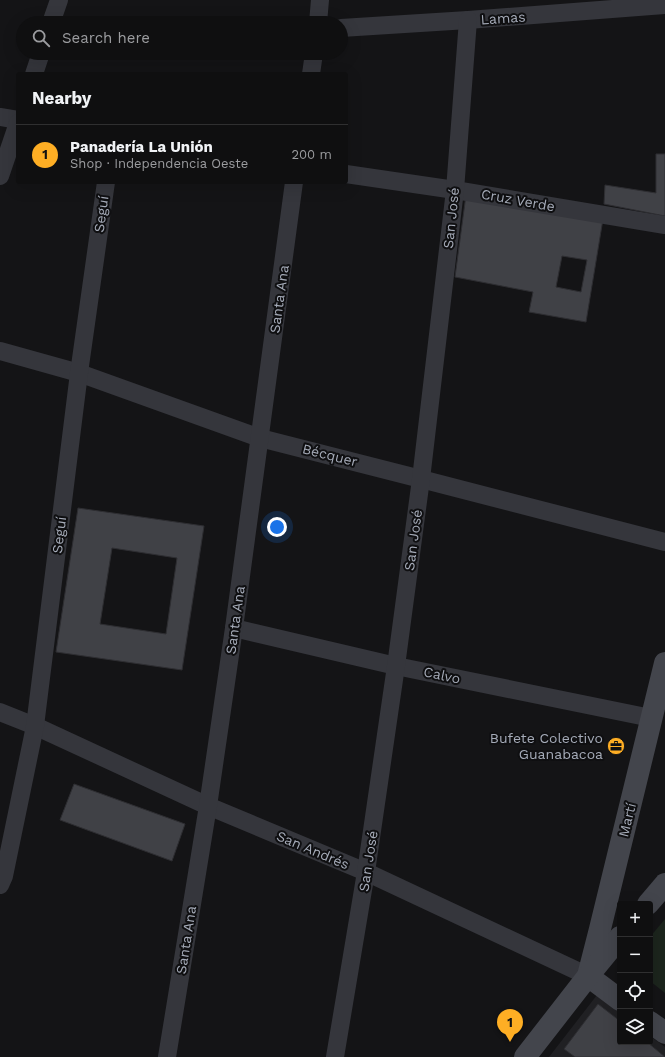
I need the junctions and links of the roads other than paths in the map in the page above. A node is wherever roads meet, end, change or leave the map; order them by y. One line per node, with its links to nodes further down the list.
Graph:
1 (59, 0): 4 (street)
2 (320, 0): 5 (street)
3 (665, 5): 6 (street, Lamas)
4 (53, 16)
5 (319, 16)
6 (468, 20): 7 (street, Lamas); 19 (street, San José)
7 (348, 28)
8 (39, 60): 10 (street)
9 (313, 60): 11 (street)
10 (35, 72)
11 (311, 72)
12 (0, 117): 13 (street)
13 (16, 120)
14 (16, 129): 16 (street)
15 (348, 174): 19 (street, Cruz Verde)
16 (0, 176)
17 (106, 184): 22 (street, Seguí)
18 (294, 184): 23 (street, Santa Ana)
19 (455, 190): 20 (street, Cruz Verde); 24 (street, San José)
20 (665, 225)
21 (0, 351): 22 (street, Bécquer)
22 (79, 373): 23 (street, Bécquer); 31 (street, Seguí)
23 (260, 438): 24 (street, Bécquer); 26 (street, Santa Ana)
24 (421, 479): 25 (street, Bécquer); 28 (street, San José)
25 (665, 542)
26 (234, 628): 28 (street, Calvo); 32 (street, Santa Ana)
27 (665, 663): 30 (main road, Martí)
28 (396, 666): 30 (street, Calvo); 33 (street, San José)
29 (0, 712): 31 (street, San Andrés)
30 (651, 718): 38 (main road, Martí)
31 (35, 726): 32 (street, San Andrés); 35 (street, Seguí)
32 (208, 806): 33 (street, San Andrés); 42 (street, Santa Ana)
33 (366, 872): 38 (street, San Andrés); 43 (street, San José)
34 (665, 884): 36 (main road)
35 (0, 885)
36 (651, 901)
37 (617, 941): 38 (main road)
38 (588, 976): 39 (main road, San Andrés); 44 (main road)
39 (617, 998)
40 (653, 1024): 41 (main road)
41 (665, 1033)
42 (167, 1057)
43 (335, 1057)
44 (525, 1057)

